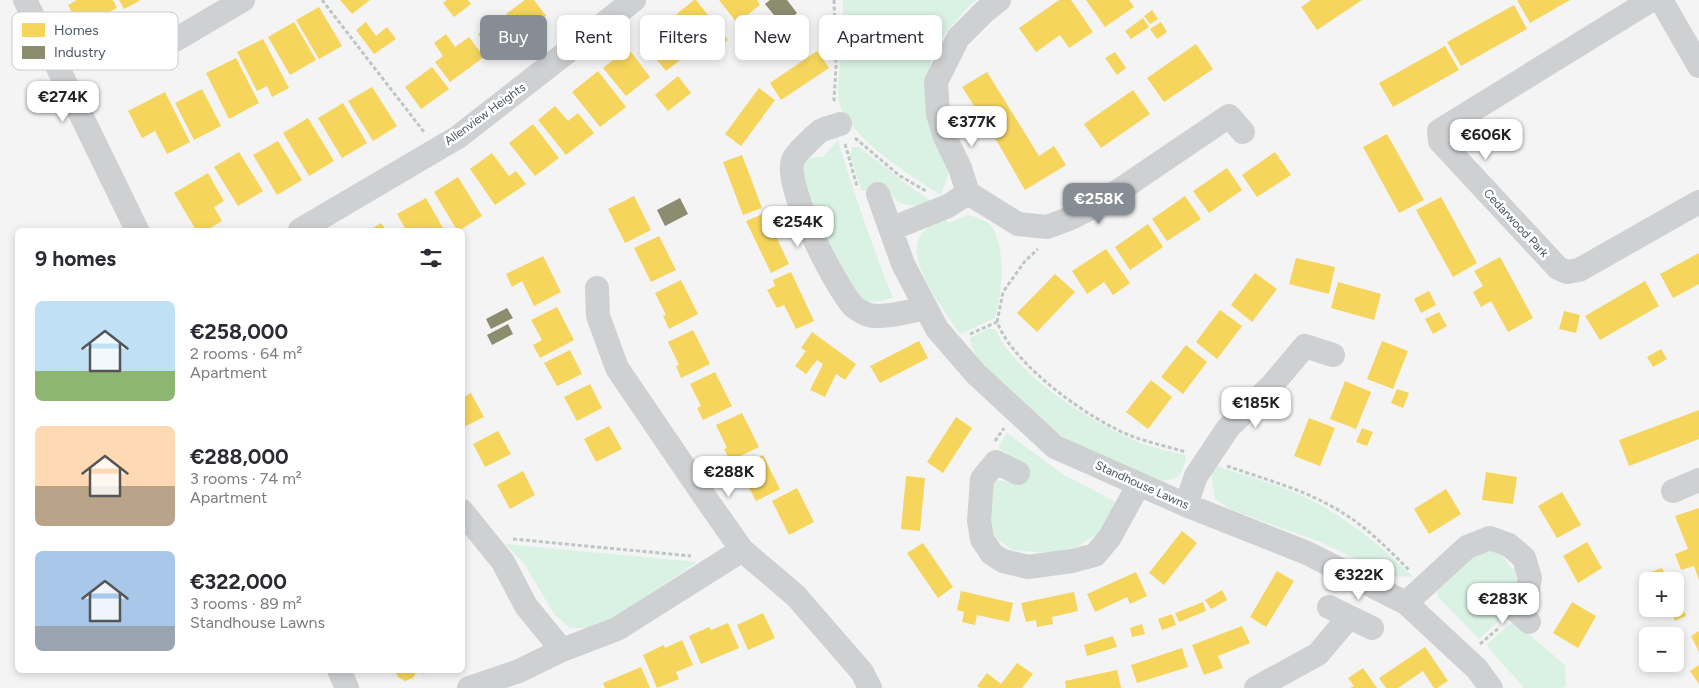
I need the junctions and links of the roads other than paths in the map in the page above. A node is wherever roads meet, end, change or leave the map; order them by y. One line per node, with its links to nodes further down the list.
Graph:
1 (25, 0): 7 (street)
2 (243, 0): 8 (street)
3 (634, 0): 17 (street, Allenview Heights)
4 (999, 0): 13 (street)
5 (1651, 0): 15 (street, Cedarwood Park)
6 (1662, 0): 9 (street)
7 (31, 12)
8 (178, 38)
9 (1699, 66)
10 (59, 70): 16 (street)
11 (840, 124): 20 (street)
12 (1243, 132): 13 (street)
13 (968, 193): 18 (street)
14 (878, 194): 18 (street, Standhouse Lawns)
15 (1699, 202)
16 (136, 228)
17 (303, 228)
18 (891, 229): 20 (street, Standhouse Lawns)
19 (597, 288): 28 (street)
20 (926, 308): 24 (street, Standhouse Lawns)
21 (1333, 355): 26 (street)
22 (1018, 473): 24 (street)
23 (1699, 480): 25 (street)
24 (1139, 484): 26 (street, Standhouse Lawns)
25 (1673, 491)
26 (1186, 505): 29 (street, Standhouse Lawns)
27 (465, 515): 32 (street)
28 (742, 550): 32 (street); 36 (street)
29 (1406, 603): 30 (street); 38 (street, Standhouse Lawns)
30 (1515, 611)
31 (1372, 628): 37 (street)
32 (562, 650): 35 (street)
33 (340, 673): 34 (street)
34 (347, 688)
35 (469, 688)
36 (870, 688)
37 (1256, 688)
38 (1491, 688)

